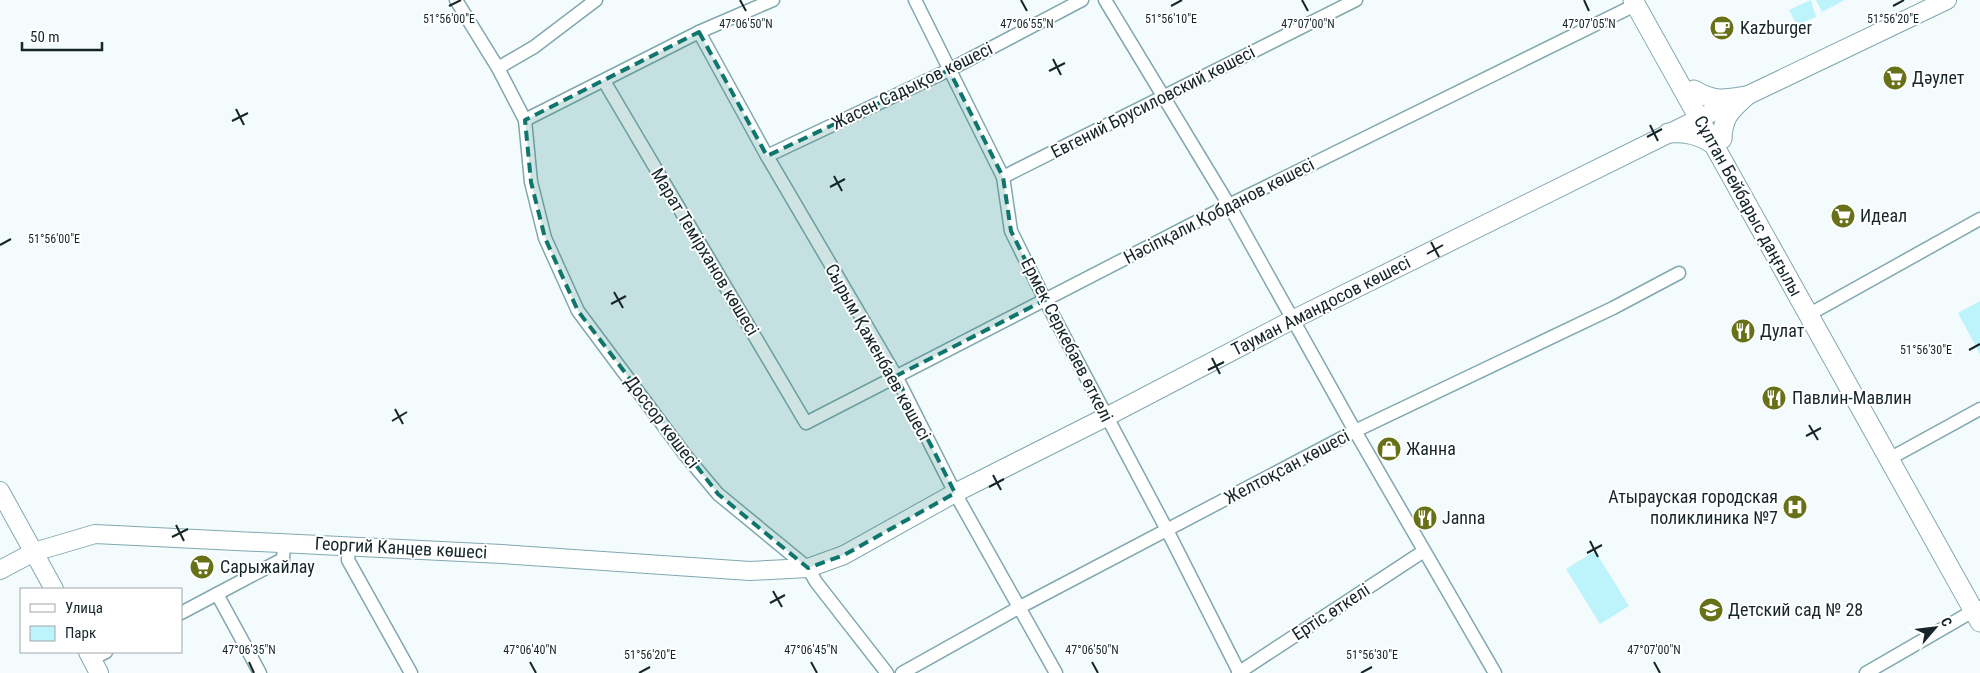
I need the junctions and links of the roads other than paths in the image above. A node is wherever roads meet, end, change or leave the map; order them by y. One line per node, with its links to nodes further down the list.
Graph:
1 (456, 0): 11 (street)
2 (596, 0): 11 (street)
3 (773, 0): 10 (street)
4 (915, 0): 12 (street, Ермек Серкебаев өткелі)
5 (1082, 0): 12 (street, Жасен Садықов көшесі)
6 (1105, 0): 16 (street)
7 (1356, 0): 16 (street, Евгений Брусиловский көшесі)
8 (1947, 0): 15 (main road, Тауман Амандосов көшесі)
9 (1637, 2): 14 (main road, Сұлтан Бейбарыс даңғылы); 23 (street, Нәсіпқали Қобданов көшесі)
10 (700, 32): 13 (street); 21 (street, Сырым Қаженбаев көшесі)
11 (498, 68): 18 (street)
12 (949, 70): 21 (street, Жасен Садықов көшесі); 22 (street, Ермек Серкебаев өткелі)
13 (604, 81): 18 (street); 32 (street, Марат Темірханов көшесі)
14 (1690, 92): 15 (main road); 17 (main road, Сұлтан Бейбарыс даңғылы); 19 (main road)
15 (1746, 96): 17 (main road, Тауман Амандосов көшесі); 20 (main road)
16 (1163, 98): 22 (street, Евгений Брусиловский көшесі); 23 (street)
17 (1704, 116): 19 (main road, Тауман Амандосов көшесі); 20 (main road, Сұлтан Бейбарыс даңғылы)
18 (525, 120): 42 (street, Доссор көшесі)
19 (1668, 134): 20 (main road); 28 (main road, Тауман Амандосов көшесі)
20 (1718, 141): 27 (main road, Сұлтан Бейбарыс даңғылы)
21 (767, 156): 29 (street, Сырым Қаженбаев көшесі)
22 (1003, 177): 26 (street, Ермек Серкебаев өткелі)
23 (1229, 205): 26 (street, Нәсіпқали Қобданов көшесі); 28 (street)
24 (1980, 219): 27 (street)
25 (1679, 273): 33 (street, Желтоқсан көшесі)
26 (1045, 300): 29 (street, Нәсіпқали Қобданов көшесі); 31 (street, Ермек Серкебаев өткелі)
27 (1812, 312): 34 (main road, Сұлтан Бейбарыс даңғылы)
28 (1294, 319): 31 (main road, Тауман Амандосов көшесі); 33 (street)
29 (896, 376): 32 (street, Нәсіпқали Қобданов көшесі); 36 (street, Сырым Қаженбаев көшесі)
30 (1980, 410): 34 (street)
31 (1106, 417): 36 (main road, Тауман Амандосов көшесі); 37 (street, Ермек Серкебаев өткелі)
32 (806, 422)
33 (1355, 431): 37 (street, Желтоқсан көшесі); 40 (street)
34 (1894, 456): 47 (main road, Сұлтан Бейбарыс даңғылы)
35 (0, 490): 41 (main road)
36 (955, 493): 42 (main road, Тауман Амандосов көшесі); 46 (street, Сырым Қаженбаев көшесі)
37 (1167, 530): 46 (street, Желтоқсан көшесі); 54 (street, Ермек Серкебаев өткелі)
38 (284, 543): 39 (main road, Георгий Канцев көшесі); 41 (main road, Георгий Канцев көшесі); 45 (street)
39 (349, 545): 42 (main road, Георгий Канцев көшесі); 50 (street)
40 (1424, 551): 54 (street, Ертіс өткелі); 55 (street)
41 (34, 552): 43 (main road, Георгий Канцев көшесі); 44 (main road)
42 (808, 568): 51 (street, Доссор көшесі)
43 (0, 570)
44 (53, 588)
45 (217, 594): 48 (street); 49 (street)
46 (1020, 606): 52 (street, Желтоқсан көшесі); 53 (street, Сырым Қаженбаев көшесі)
47 (1978, 610): 56 (street)
48 (182, 612)
49 (260, 673)
50 (411, 673)
51 (887, 673)
52 (902, 673)
53 (1056, 673)
54 (1238, 673)
55 (1495, 673)
56 (1866, 673)

